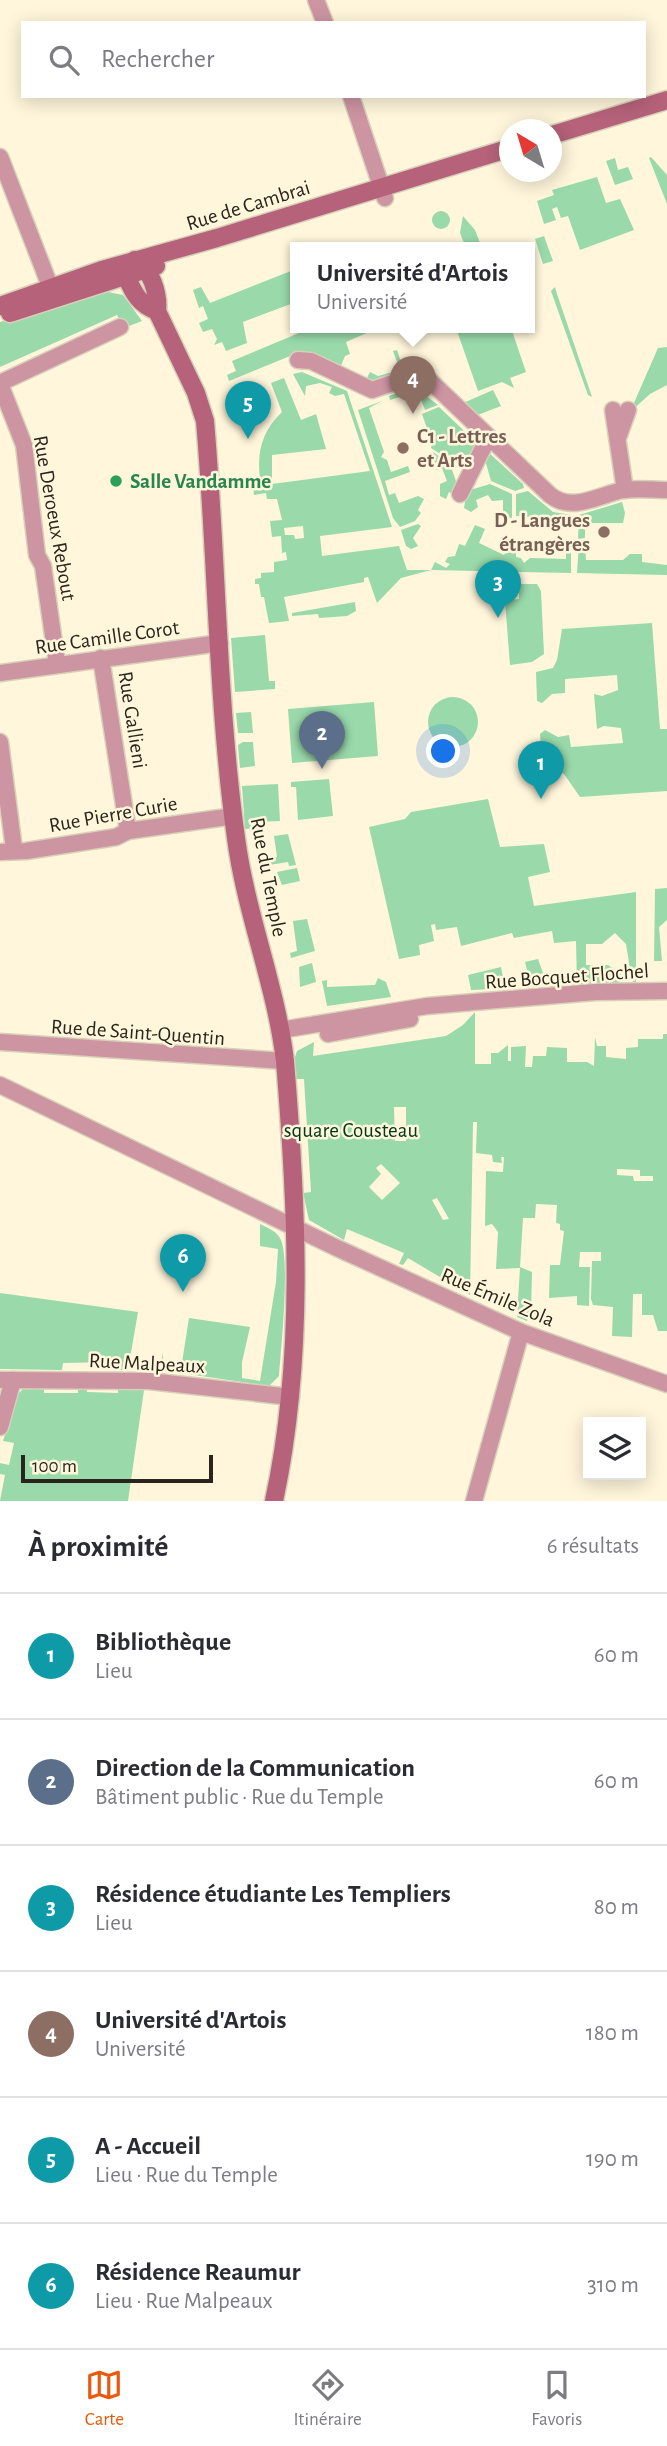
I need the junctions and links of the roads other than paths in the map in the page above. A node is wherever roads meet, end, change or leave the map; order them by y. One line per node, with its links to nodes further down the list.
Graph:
1 (316, 0): 2 (street)
2 (324, 21)
3 (352, 98): 11 (street)
4 (667, 100): 6 (street)
5 (667, 111): 7 (street)
6 (562, 132)
7 (562, 143)
8 (499, 152): 11 (street, Rue de Cambrai)
9 (0, 157): 13 (street)
10 (499, 162): 11 (street, Rue de Cambrai)
11 (383, 193): 12 (street, Rue de Cambrai); 12 (street, Rue de Cambrai)
12 (136, 268): 13 (street, Rue de Cambrai); 26 (street, Rue du Temple)
13 (52, 293): 14 (street, Rue de Cambrai); 15 (street, Rue de Cambrai)
14 (0, 306)
15 (0, 317)
16 (120, 327): 18 (street)
17 (298, 360): 19 (street)
18 (0, 383): 28 (street, Rue Deroeux Rebout)
19 (372, 390): 20 (street); 22 (street)
20 (354, 396)
21 (620, 410): 23 (street)
22 (492, 439): 23 (street); 25 (street)
23 (625, 490): 24 (street)
24 (667, 490)
25 (460, 494)
26 (220, 643): 27 (street, Rue Camille Corot); 31 (street, Rue du Temple)
27 (102, 658): 28 (street, Rue Camille Corot); 32 (street, Rue Gallieni)
28 (57, 663): 29 (street, Rue Camille Corot)
29 (0, 673)
30 (0, 742): 33 (street)
31 (234, 816): 32 (street, Rue Pierre Curie); 39 (street, Rue du Temple)
32 (128, 831): 33 (street, Rue Pierre Curie)
33 (7, 850)
34 (667, 991): 35 (street, Rue Bocquet Flochel)
35 (469, 1004): 36 (street, Rue Bocquet Flochel); 37 (street, Rue Bocquet Flochel)
36 (333, 1023): 37 (street); 39 (street, Rue Bocquet Flochel)
37 (315, 1037): 39 (street, Rue Bocquet Flochel)
38 (0, 1042): 39 (street, Rue de Saint-Quentin)
39 (281, 1049): 41 (street, Rue du Temple)
40 (0, 1085): 41 (street, Rue Émile Zola)
41 (294, 1226): 42 (street, Rue Émile Zola); 45 (street, Rue du Temple)
42 (521, 1332): 44 (street, Rue Émile Zola); 48 (street)
43 (6, 1380): 45 (street, Rue Malpeaux); 46 (street)
44 (667, 1384)
45 (291, 1397): 47 (street, Rue du Temple)
46 (0, 1427)
47 (274, 1501)
48 (474, 1501)

